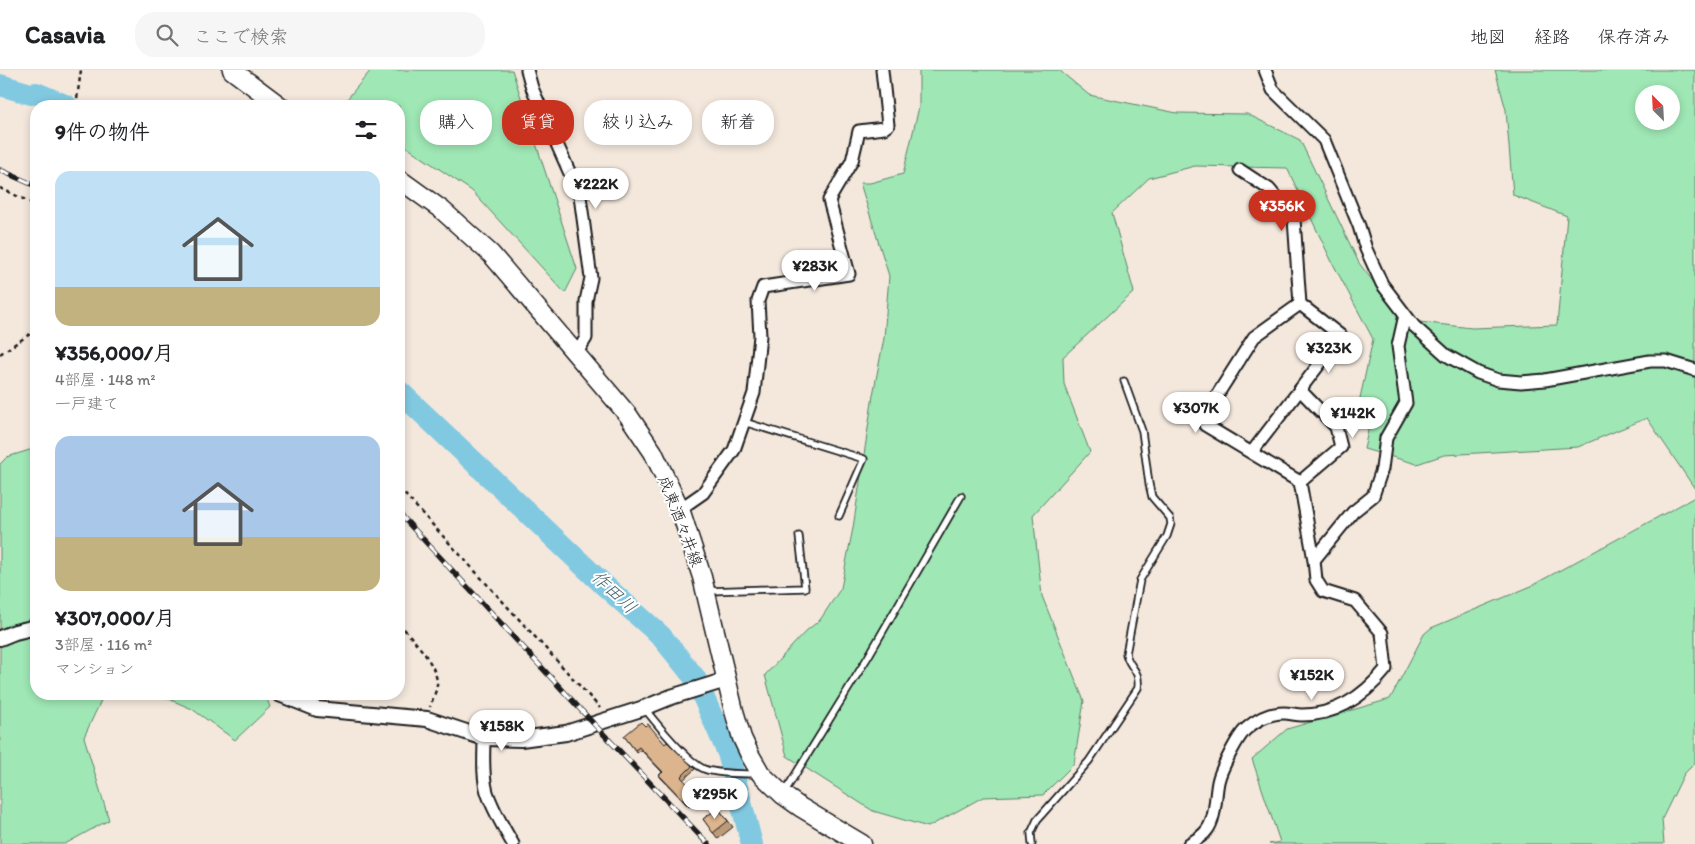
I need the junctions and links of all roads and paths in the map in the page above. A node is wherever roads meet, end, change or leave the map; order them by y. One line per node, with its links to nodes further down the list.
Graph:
1 (81, 70): 6 (path)
2 (232, 70): 7 (main road)
3 (527, 70): 16 (street)
4 (882, 70): 20 (street)
5 (1265, 70): 13 (street)
6 (77, 100)
7 (272, 100)
8 (1240, 170): 12 (street)
9 (405, 183): 16 (main road, 成東酒々井線)
10 (0, 188): 11 (path)
11 (30, 202)
12 (1300, 304): 19 (street); 21 (street)
13 (1406, 315): 17 (street); 28 (street)
14 (30, 334): 15 (path)
15 (0, 354)
16 (576, 354): 25 (main road, 成東酒々井線)
17 (1695, 370)
18 (1124, 381): 43 (lane)
19 (1300, 390): 21 (street); 22 (street)
20 (744, 422): 25 (street); 26 (lane)
21 (1252, 452): 22 (street)
22 (1300, 482): 28 (street)
23 (405, 495): 37 (path)
24 (961, 496): 40 (lane)
25 (680, 509): 29 (main road, 成東酒々井線)
26 (839, 516)
27 (799, 536): 29 (lane)
28 (1314, 560): 44 (street)
29 (705, 591): 33 (main road, 成東酒々井線)
30 (30, 628): 32 (street)
31 (405, 630): 36 (path)
32 (0, 638)
33 (726, 680): 35 (street); 39 (main road, 成東酒々井線)
34 (293, 700): 36 (street)
35 (644, 708): 37 (street); 39 (lane)
36 (427, 718): 38 (street)
37 (609, 718): 38 (street)
38 (484, 738): 41 (street)
39 (761, 774): 40 (main road, 成東酒々井線)
40 (783, 795): 42 (main road, 成東酒々井線)
41 (512, 844)
42 (862, 844)
43 (1032, 844)
44 (1190, 844)

